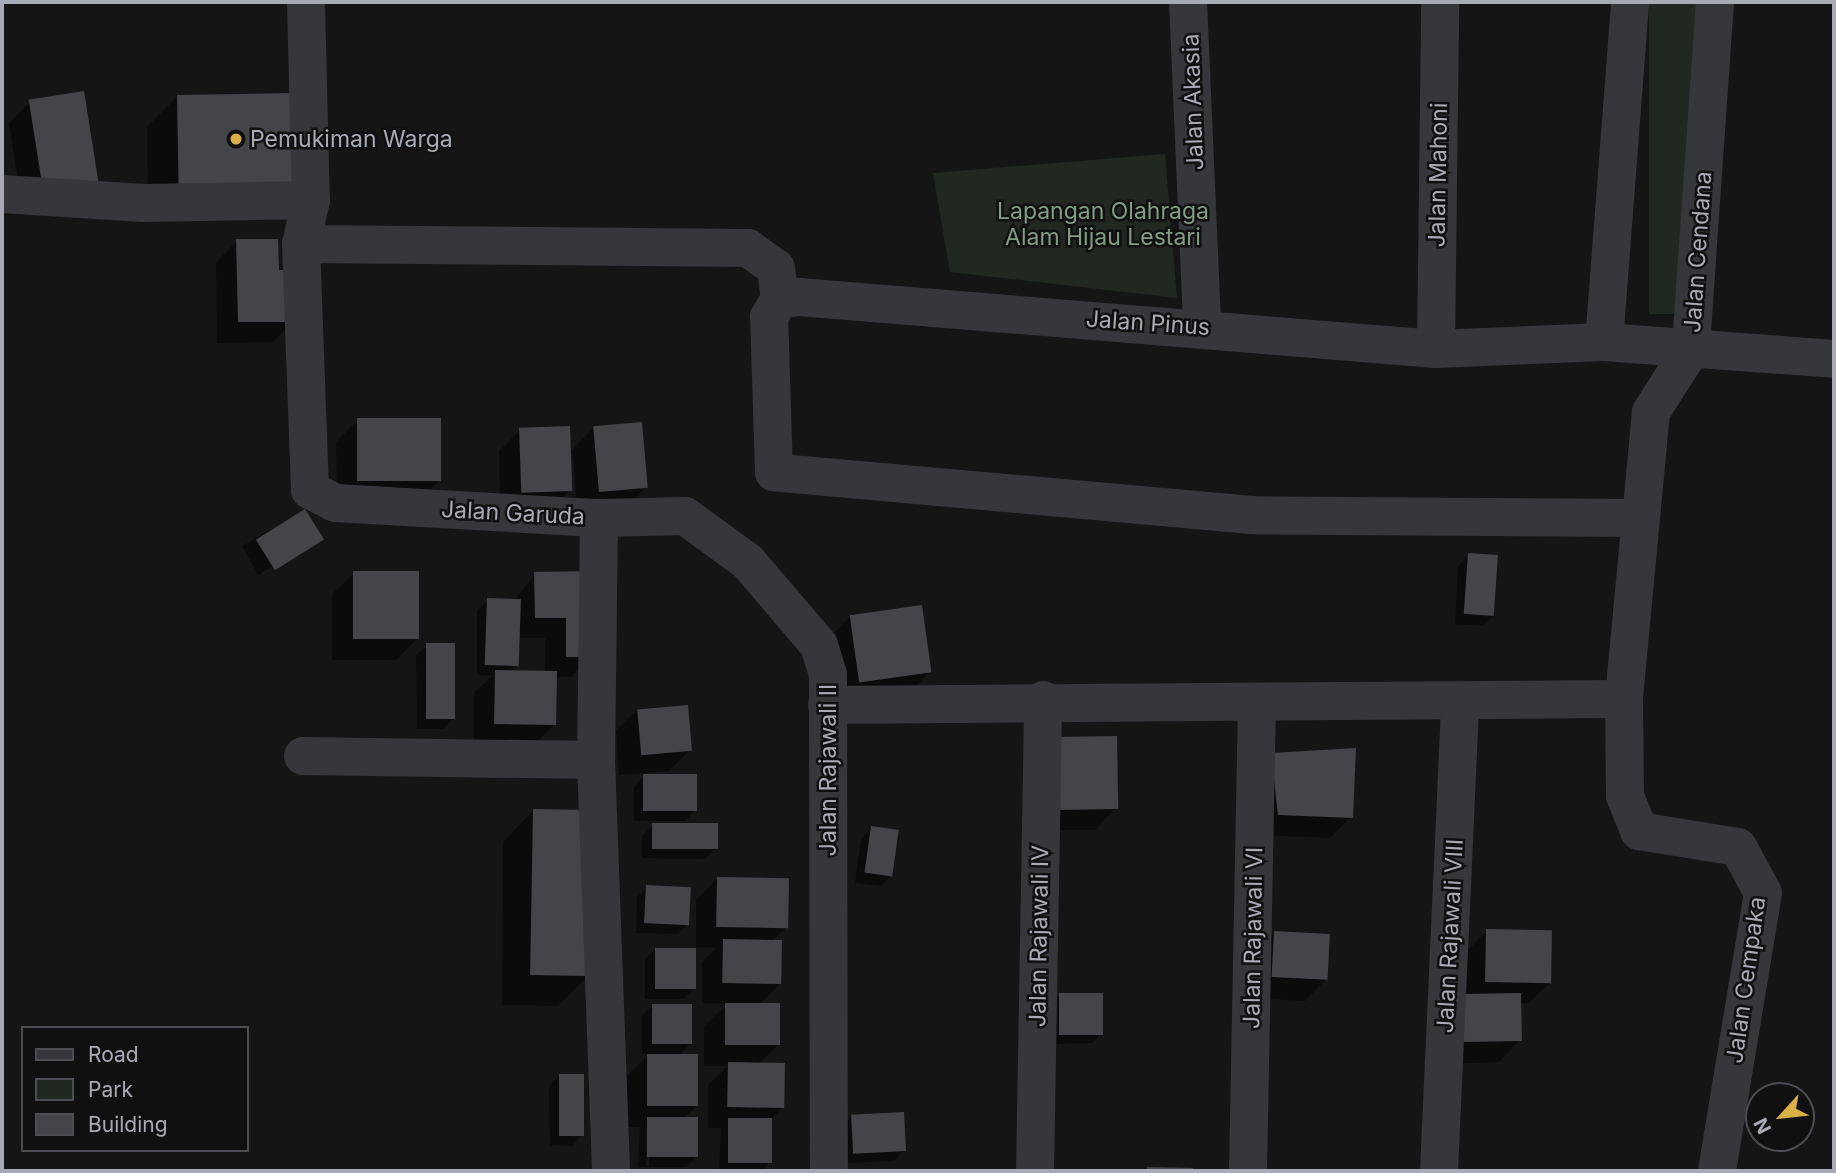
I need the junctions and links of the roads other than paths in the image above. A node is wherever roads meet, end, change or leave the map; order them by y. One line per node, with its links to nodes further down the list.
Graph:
1 (306, 2): 7 (street, Jalan Garuda)
2 (1188, 2): 10 (street, Jalan Akasia)
3 (1440, 2): 12 (street, Jalan Mahoni)
4 (1630, 2): 11 (street)
5 (1715, 2): 13 (street, Jalan Cendana)
6 (2, 194): 7 (street)
7 (311, 200): 8 (street, Jalan Garuda)
8 (301, 244): 9 (street); 15 (street, Jalan Garuda)
9 (780, 299): 10 (street, Jalan Pinus); 16 (street)
10 (1202, 327): 12 (street, Jalan Pinus)
11 (1604, 342): 12 (street, Jalan Pinus); 13 (street, Jalan Pinus)
12 (1436, 349)
13 (1691, 349): 14 (street, Jalan Pinus); 16 (street, Jalan Cendana)
14 (1834, 359)
15 (599, 518): 20 (street, Jalan Rajawali II); 23 (street, Jalan Garuda)
16 (1639, 518): 17 (street, Jalan Cendana)
17 (1618, 699): 19 (street); 24 (street, Jalan Cendana)
18 (1043, 700): 20 (street); 21 (street); 27 (street, Jalan Rajawali IV)
19 (1460, 701): 21 (street); 29 (street, Jalan Rajawali VIII)
20 (827, 705): 26 (street, Jalan Rajawali II)
21 (1257, 705): 28 (street, Jalan Rajawali VI)
22 (303, 756): 23 (street)
23 (596, 760): 25 (street, Jalan Garuda)
24 (1755, 873): 30 (street, Jalan Cempaka)
25 (611, 1171)
26 (829, 1171)
27 (1035, 1171)
28 (1248, 1171)
29 (1439, 1171)
30 (1717, 1171)

